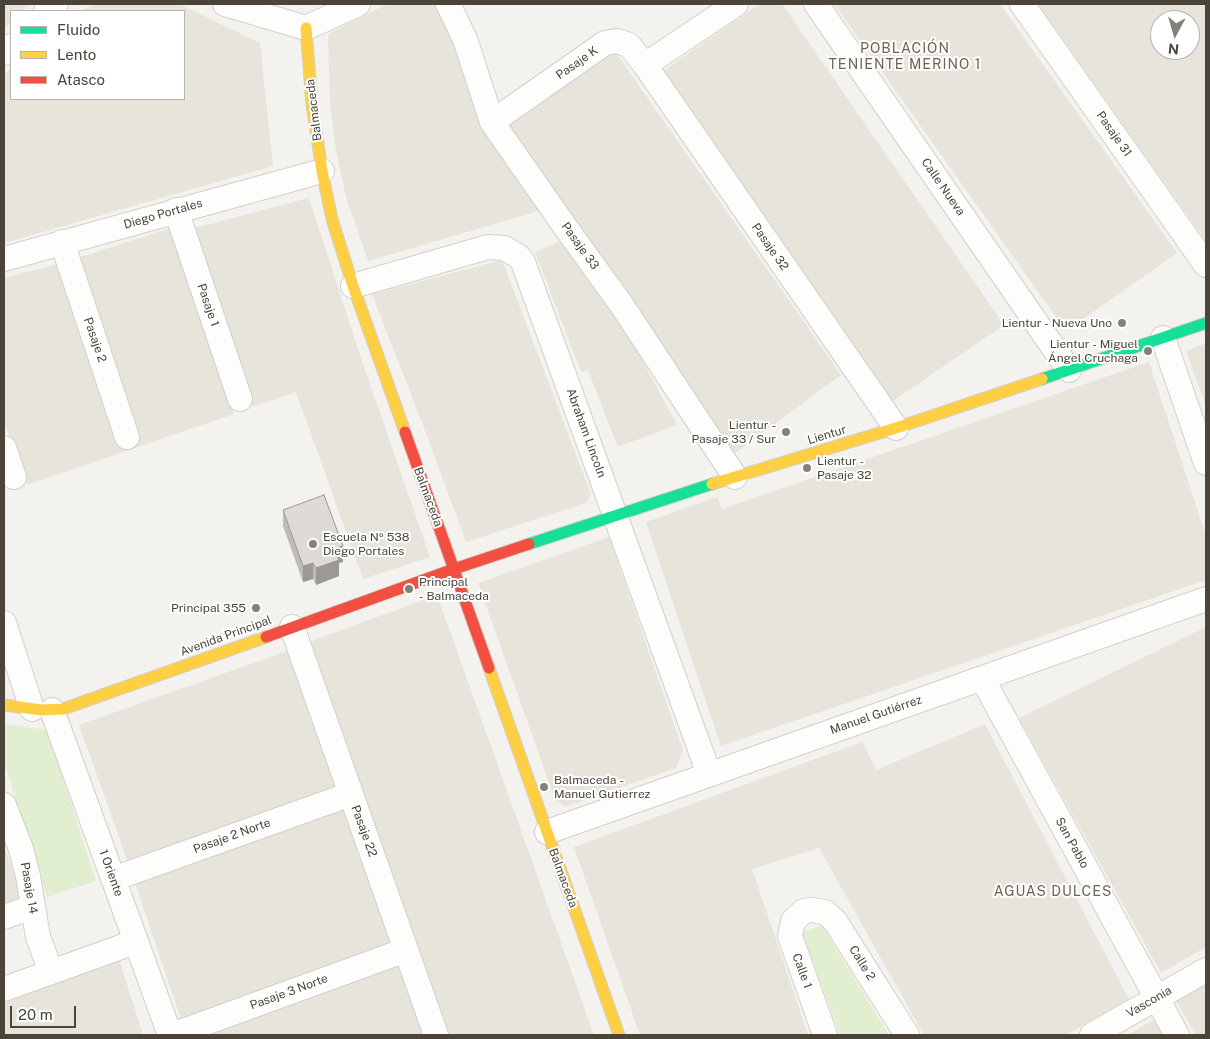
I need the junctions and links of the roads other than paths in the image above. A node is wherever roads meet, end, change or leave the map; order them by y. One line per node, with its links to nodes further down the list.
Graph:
1 (226, 4): 7 (street)
2 (358, 4): 7 (street)
3 (448, 4): 9 (street, Pasaje 33)
4 (736, 4): 8 (street)
5 (816, 4): 18 (street, Calle Nueva)
6 (1022, 4): 14 (street, Pasaje 31)
7 (306, 28): 10 (main road, Balmaceda)
8 (645, 65): 9 (street, Pasaje K); 20 (street, Pasaje 32)
9 (492, 122): 25 (street, Pasaje 33)
10 (322, 171): 11 (street, Diego Portales); 15 (main road, Balmaceda)
11 (176, 210): 12 (street, Diego Portales); 19 (street, Pasaje 1)
12 (62, 242): 13 (street, Diego Portales); 21 (street, Pasaje 2)
13 (4, 259)
14 (1206, 265)
15 (353, 286): 26 (street, Abraham Lincoln); 27 (main road, Balmaceda)
16 (1206, 323): 17 (main road, Lientur)
17 (1163, 338): 18 (main road, Lientur); 23 (street)
18 (1070, 370): 20 (main road, Lientur)
19 (240, 399)
20 (896, 428): 25 (main road, Lientur)
21 (128, 437)
22 (4, 449): 24 (street)
23 (1206, 463)
24 (14, 477)
25 (735, 477): 26 (main road, Lientur)
26 (616, 516): 27 (main road, Lientur); 34 (street, Abraham Lincoln)
27 (454, 568): 30 (main road, Avenida Principal); 37 (main road, Balmaceda)
28 (1206, 599): 31 (street, Manuel Gutiérrez)
29 (4, 623): 33 (street, 1 Oriente)
30 (292, 627): 33 (main road, Avenida Principal); 35 (street, Pasaje 22)
31 (982, 678): 34 (street, Manuel Gutiérrez); 47 (street, San Pablo)
32 (4, 705): 33 (main road, Avenida Principal)
33 (42, 710): 38 (street, 1 Oriente)
34 (709, 774): 37 (street, Manuel Gutiérrez)
35 (351, 794): 38 (street, Pasaje 2 Norte); 43 (street, Pasaje 22)
36 (4, 805): 39 (street, Pasaje 14)
37 (547, 832): 50 (main road, Balmaceda)
38 (113, 879): 42 (street, 1 Oriente)
39 (32, 907): 41 (street); 45 (street, Pasaje 14)
40 (804, 911): 51 (street, Calle 1); 52 (street, Calle 2)
41 (4, 917)
42 (136, 942): 45 (street); 48 (street, 1 Oriente)
43 (406, 950): 48 (street, Pasaje 3 Norte); 49 (street, Pasaje 22)
44 (1206, 970): 47 (street, Vasconia)
45 (51, 972): 46 (street)
46 (4, 989)
47 (1157, 998): 53 (street, Vasconia); 54 (street, San Pablo)
48 (171, 1035)
49 (436, 1035)
50 (619, 1035)
51 (825, 1035)
52 (907, 1035)
53 (1092, 1035)
54 (1177, 1035)

